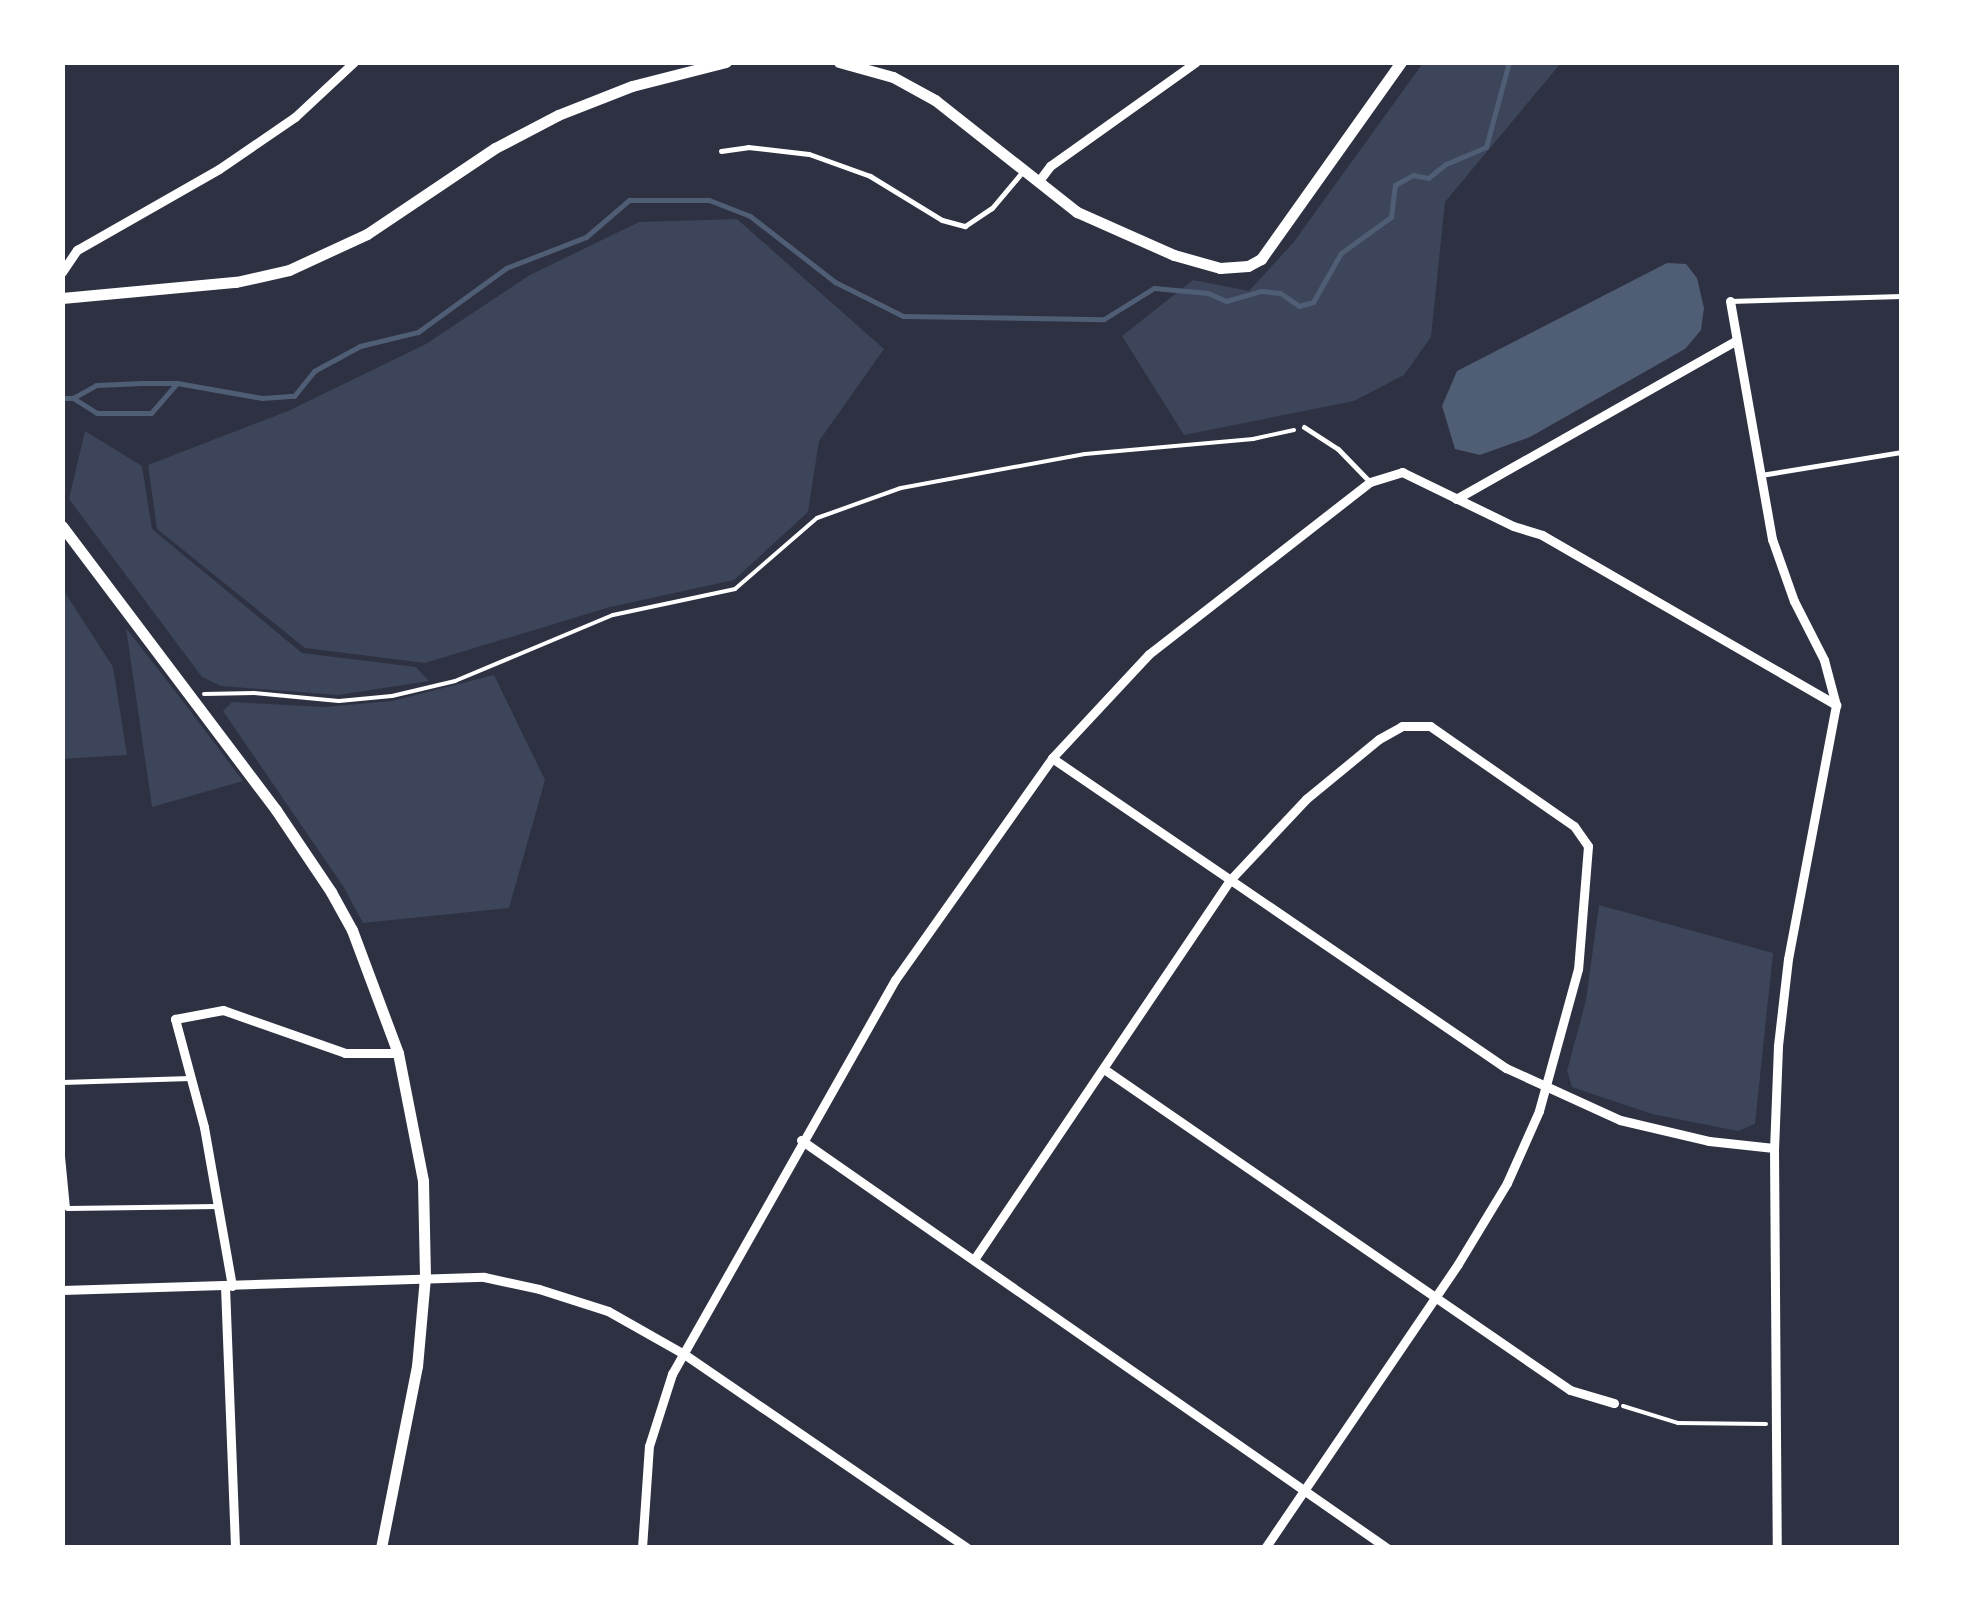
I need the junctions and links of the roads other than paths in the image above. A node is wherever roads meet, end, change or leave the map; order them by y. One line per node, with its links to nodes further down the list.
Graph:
1 (354, 62): 9 (street)
2 (726, 62): 11 (street)
3 (839, 62): 7 (street)
4 (1196, 62): 8 (street)
5 (1401, 62): 8 (street)
6 (721, 151): 7 (lane)
7 (1023, 171): 8 (street)
8 (1038, 182)
9 (62, 272)
10 (1902, 296): 12 (lane)
11 (62, 298)
12 (1730, 302): 13 (street)
13 (1736, 340): 16 (street); 18 (street)
14 (1304, 427): 17 (lane)
15 (1902, 452): 16 (lane)
16 (1761, 475): 20 (street)
17 (1370, 482): 18 (street); 21 (street)
18 (1456, 498): 20 (street)
19 (62, 526): 23 (street)
20 (1836, 705): 29 (street)
21 (1052, 758): 22 (street); 28 (street)
22 (1230, 880): 24 (street); 27 (street); 27 (street)
23 (398, 1053): 25 (street); 33 (street)
24 (1104, 1068): 32 (street); 36 (street)
25 (190, 1078): 26 (lane); 31 (street)
26 (62, 1082)
27 (1546, 1088): 29 (street); 36 (street)
28 (802, 1140): 32 (street); 37 (street)
29 (1774, 1148): 46 (street)
30 (62, 1156): 31 (lane)
31 (220, 1206): 34 (street)
32 (975, 1258): 39 (street)
33 (425, 1277): 34 (street); 37 (street); 41 (street)
34 (228, 1286): 35 (street); 40 (street)
35 (62, 1290)
36 (1434, 1299): 38 (street); 39 (street)
37 (684, 1354): 42 (street); 43 (street)
38 (1614, 1403)
39 (1304, 1492): 44 (street); 45 (street)
40 (235, 1548)
41 (381, 1548)
42 (642, 1548)
43 (968, 1548)
44 (1265, 1548)
45 (1387, 1548)
46 (1778, 1548)

